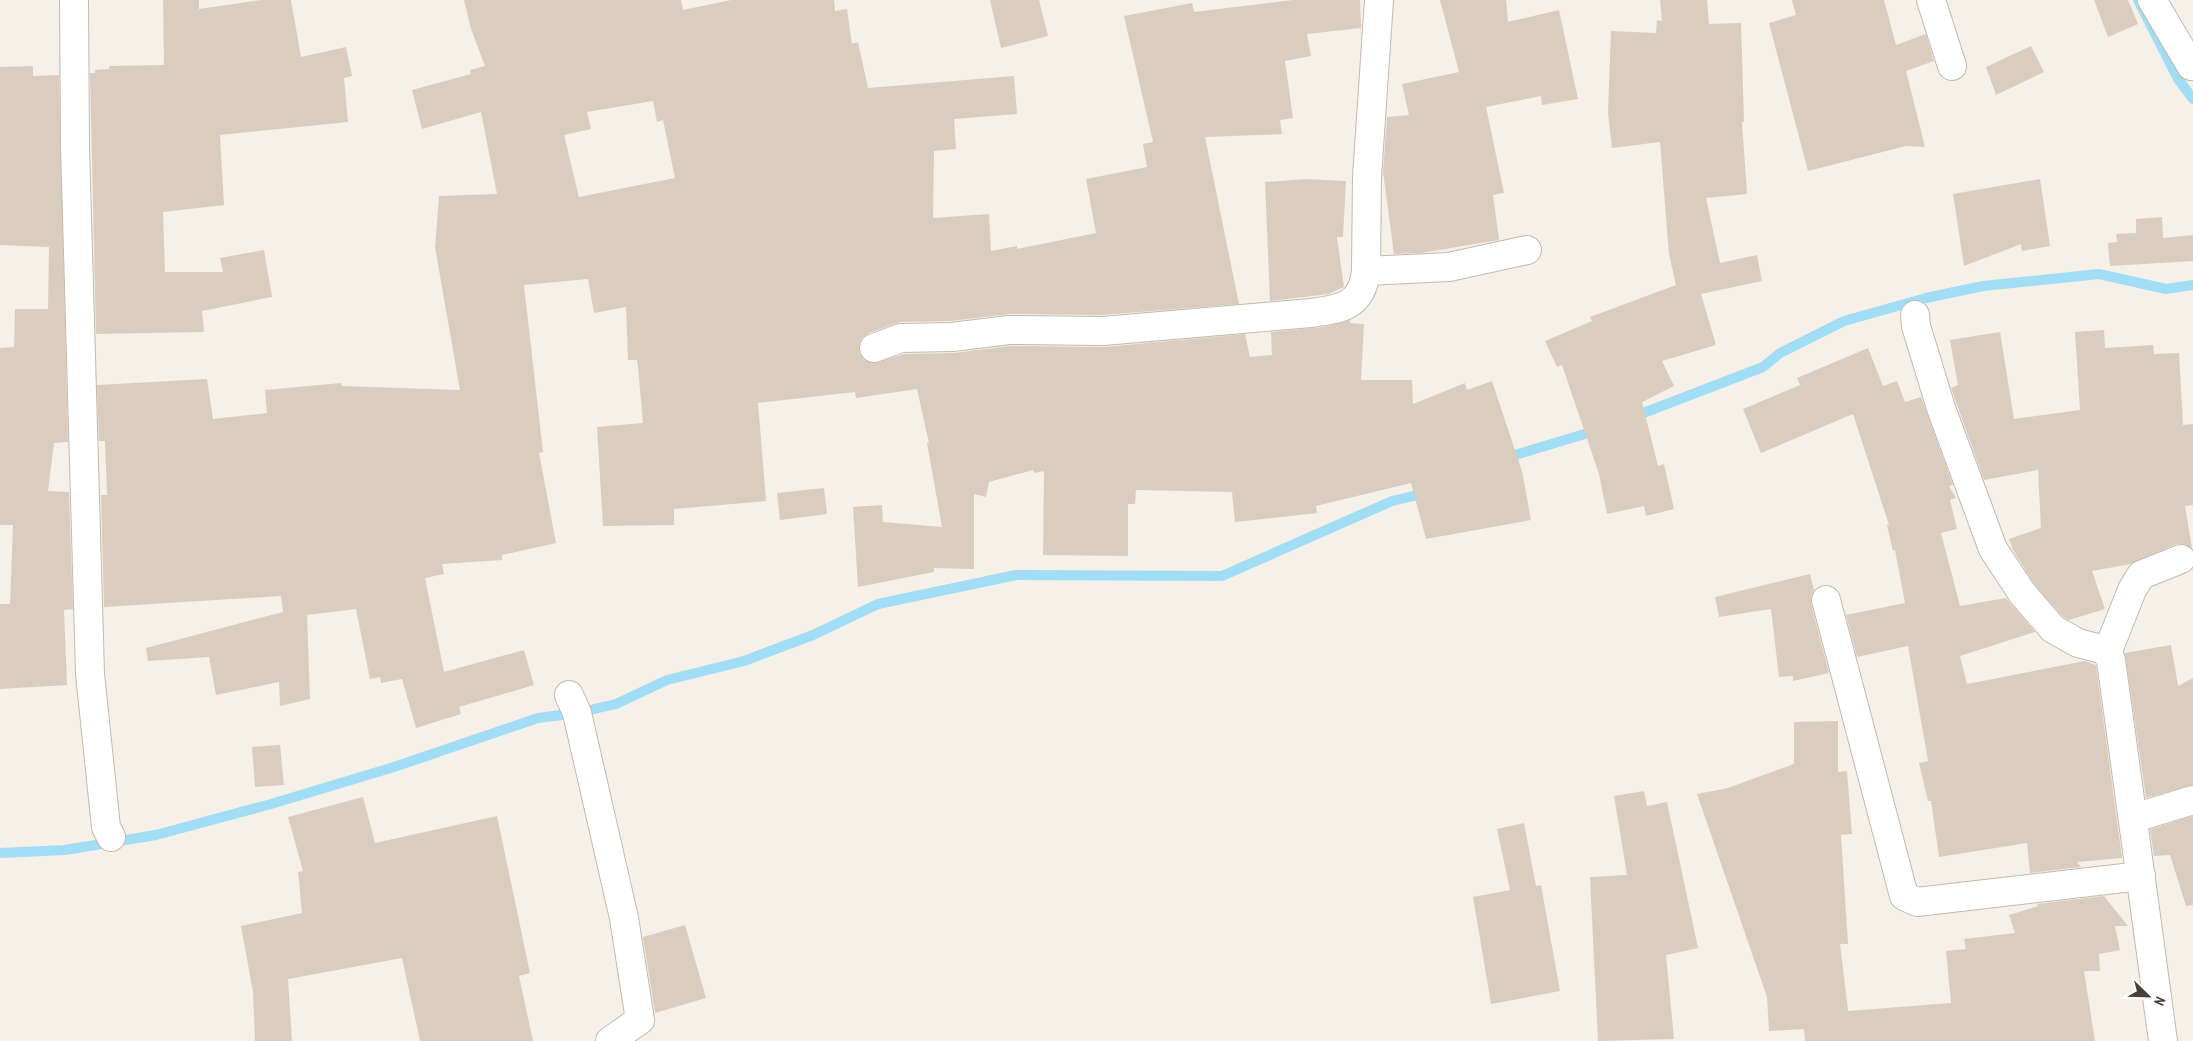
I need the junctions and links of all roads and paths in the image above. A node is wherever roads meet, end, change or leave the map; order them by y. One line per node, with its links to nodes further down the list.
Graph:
1 (74, 0): 17 (street)
2 (1379, 0): 8 (street)
3 (1931, 0): 5 (street)
4 (2152, 0): 6 (street)
5 (1952, 66)
6 (2190, 66)
7 (1527, 250): 8 (street)
8 (1366, 271): 10 (street)
9 (1915, 315): 13 (street)
10 (874, 348)
11 (2181, 559): 13 (street)
12 (1826, 600): 18 (street)
13 (2107, 653): 16 (street)
14 (569, 695): 19 (street)
15 (2193, 800): 16 (street)
16 (2134, 818): 18 (street)
17 (112, 837)
18 (2141, 876): 20 (street)
19 (610, 1041)
20 (2163, 1041)

